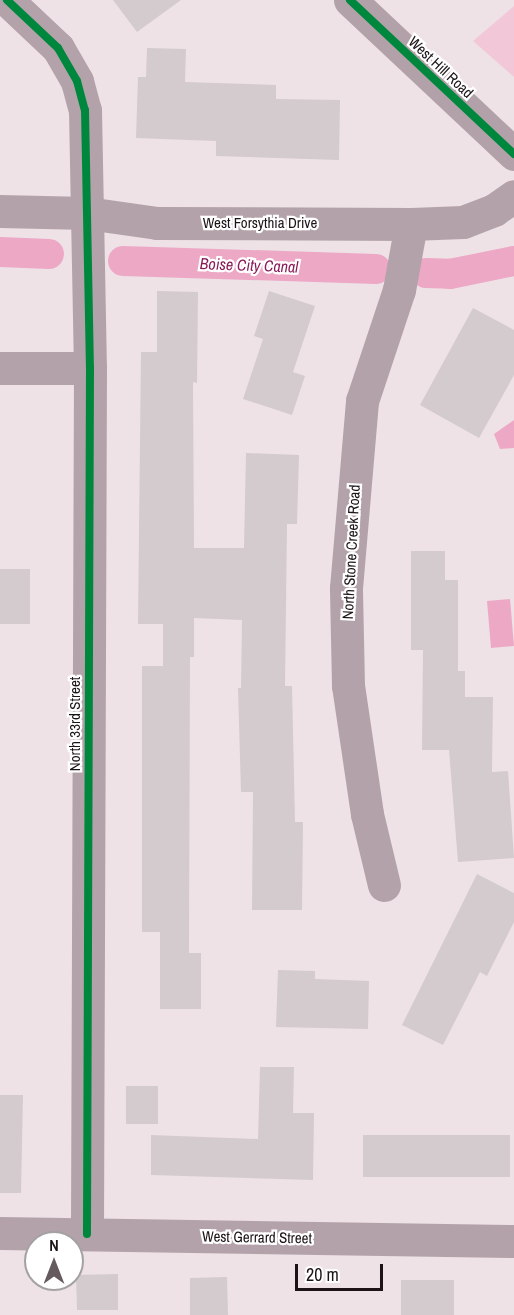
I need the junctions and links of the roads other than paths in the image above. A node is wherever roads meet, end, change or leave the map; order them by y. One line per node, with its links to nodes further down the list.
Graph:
1 (7, 0): 6 (street, North 33rd Street)
2 (350, 0): 3 (street, West Hill Road)
3 (514, 154)
4 (514, 196): 7 (street, West Forsythia Drive)
5 (0, 211): 6 (street, West Forsythia Drive)
6 (87, 213): 7 (street, West Forsythia Drive); 9 (street, North 33rd Street)
7 (411, 224): 10 (street, North Stone Creek Road)
8 (0, 368): 9 (street)
9 (90, 368): 12 (street, North 33rd Street)
10 (384, 885)
11 (0, 1233): 12 (street, West Gerrard Street)
12 (87, 1234): 13 (street, West Gerrard Street)
13 (514, 1241)

